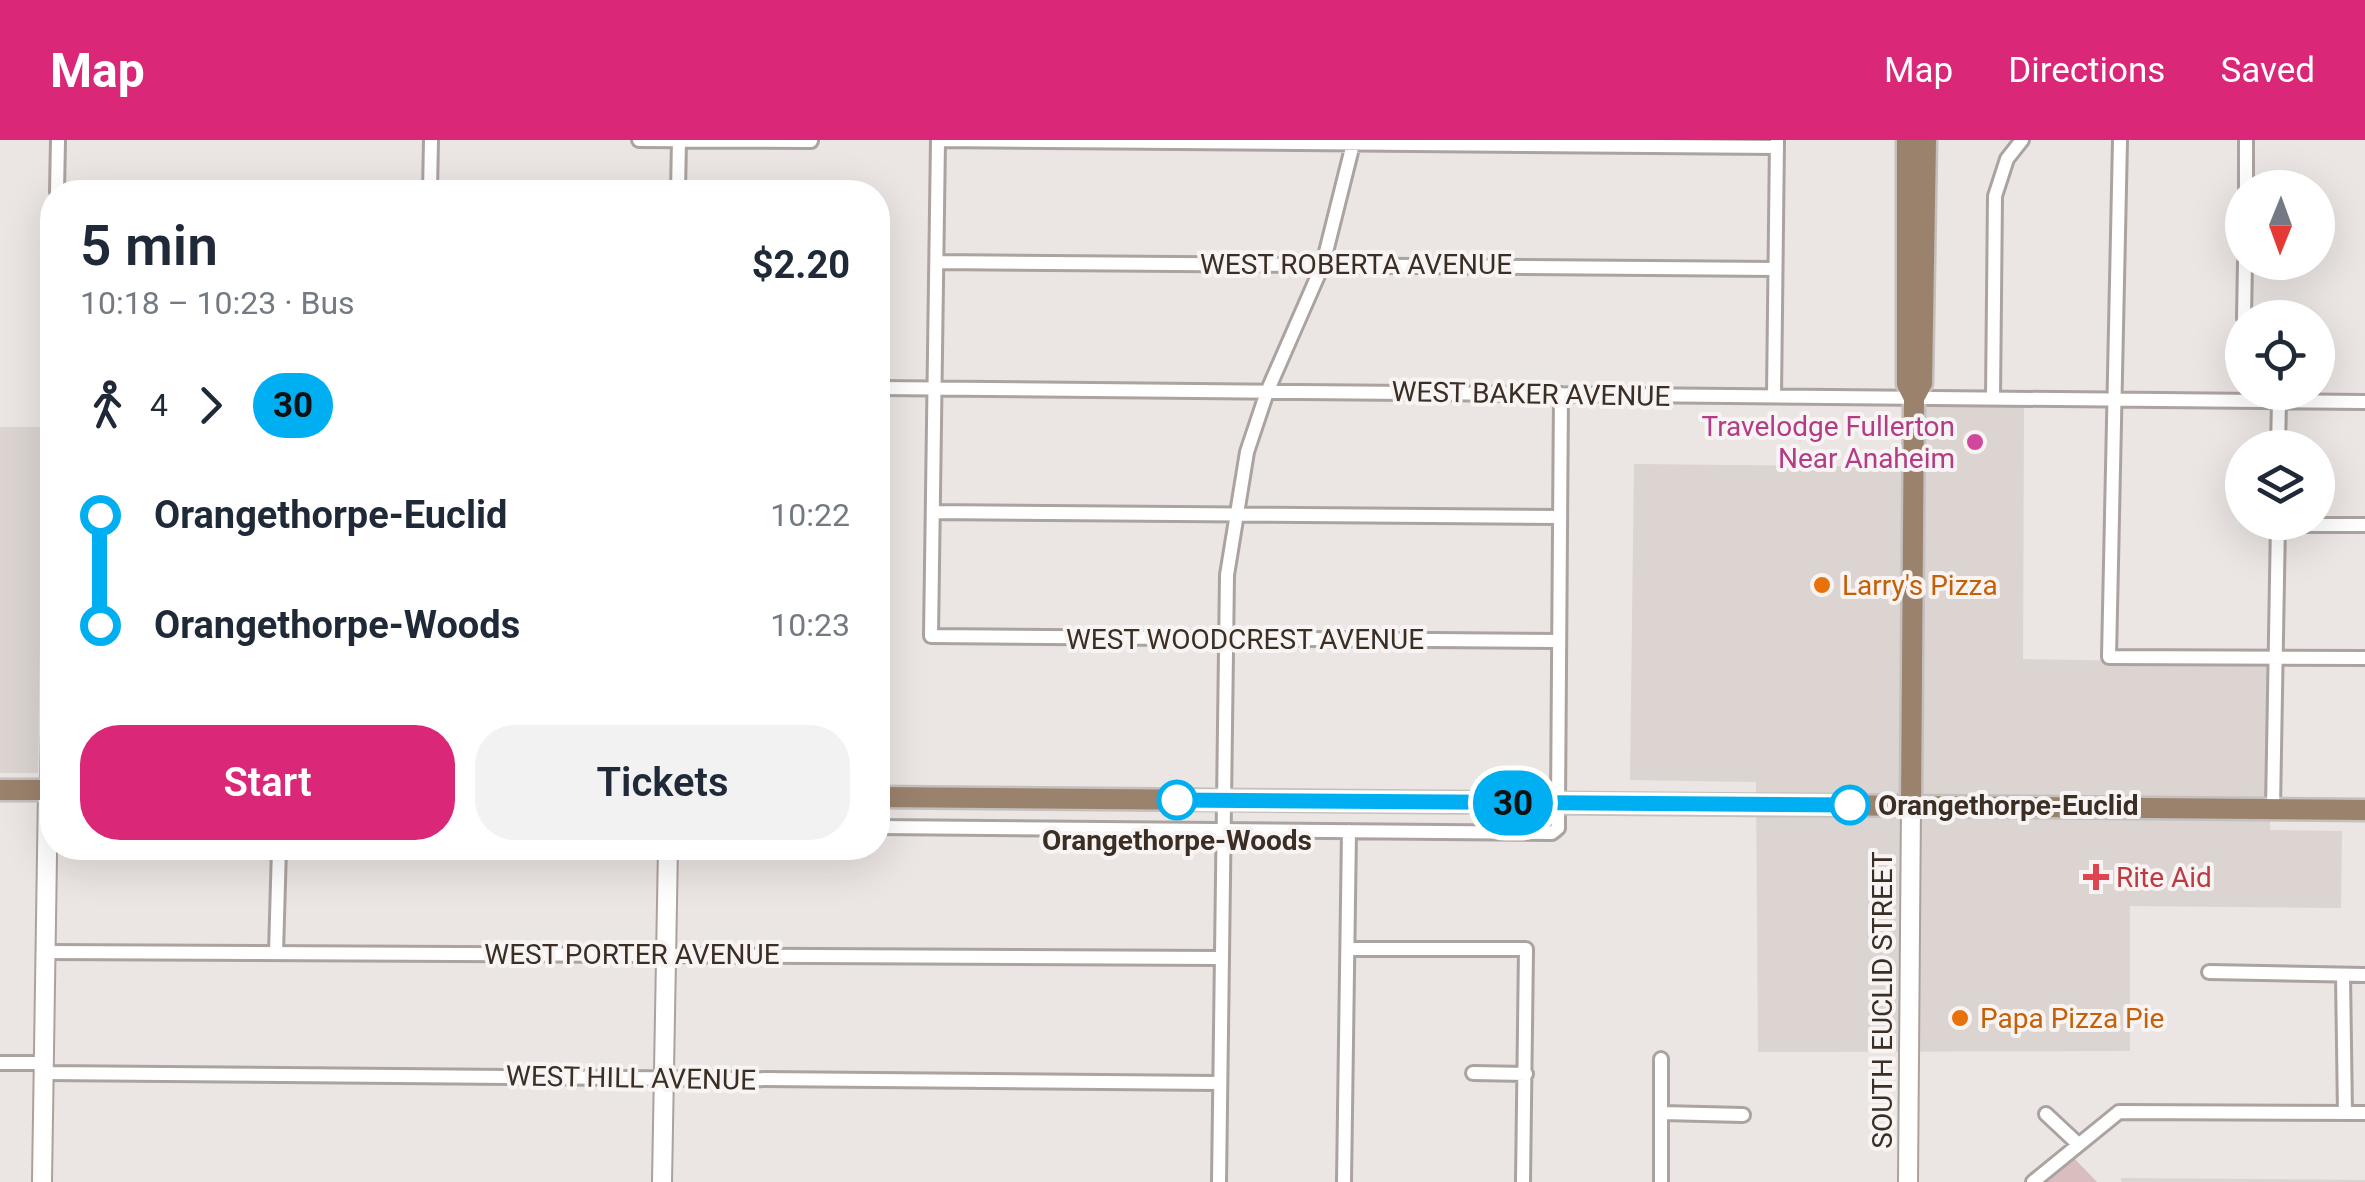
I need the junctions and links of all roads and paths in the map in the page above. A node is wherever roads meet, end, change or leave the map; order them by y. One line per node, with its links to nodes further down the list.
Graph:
1 (58, 140): 15 (street)
2 (430, 140): 16 (street)
3 (639, 140): 4 (street)
4 (679, 140): 11 (street); 17 (street)
5 (938, 140): 12 (street); 18 (street)
6 (1907, 140): 27 (main road, SOUTH EUCLID STREET)
7 (1926, 140): 27 (main road, SOUTH EUCLID STREET)
8 (2022, 140): 28 (street)
9 (2120, 140): 29 (street)
10 (2246, 140): 14 (street)
11 (810, 141)
12 (1354, 142): 13 (street); 19 (street)
13 (1776, 144): 20 (street)
14 (2246, 170)
15 (57, 180)
16 (430, 180)
17 (678, 180)
18 (937, 262): 19 (street, WEST ROBERTA AVENUE); 22 (street)
19 (1323, 264): 20 (street, WEST ROBERTA AVENUE); 23 (street)
20 (1776, 269): 25 (street)
21 (890, 388): 22 (street, WEST BAKER AVENUE)
22 (935, 388): 23 (street, WEST BAKER AVENUE); 32 (street)
23 (1266, 392): 24 (street, WEST BAKER AVENUE); 33 (street)
24 (1560, 394): 25 (street, WEST BAKER AVENUE); 34 (street)
25 (1774, 396): 27 (street, WEST BAKER AVENUE)
26 (2225, 397): 29 (street, WEST BAKER AVENUE)
27 (1914, 398): 28 (street, WEST BAKER AVENUE); 47 (main road, SOUTH EUCLID STREET)
28 (1993, 398): 29 (street, WEST BAKER AVENUE)
29 (2117, 400): 40 (street)
30 (2335, 402): 31 (street, WEST BAKER AVENUE)
31 (2365, 402)
32 (933, 512): 33 (street); 38 (street, WEST WOODCREST AVENUE)
33 (1236, 515): 34 (street); 38 (street)
34 (1560, 517): 39 (street)
35 (2335, 525): 36 (street)
36 (2365, 525)
37 (2278, 540): 40 (street)
38 (1226, 639): 39 (street, WEST WOODCREST AVENUE); 45 (street)
39 (1559, 641): 46 (street)
40 (2275, 658): 41 (street); 48 (street)
41 (2365, 658)
42 (0, 790): 43 (main road)
43 (40, 790)
44 (890, 797): 45 (main road)
45 (1223, 800): 46 (main road); 51 (street)
46 (1558, 804): 47 (main road); 52 (street)
47 (1911, 805): 48 (main road); 83 (street, SOUTH EUCLID STREET)
48 (2273, 808): 49 (main road)
49 (2365, 810)
50 (890, 827): 51 (street)
51 (1222, 830): 52 (street); 60 (street)
52 (1349, 831): 56 (street)
53 (48, 860): 57 (street)
54 (279, 860): 58 (street)
55 (668, 860): 59 (street)
56 (1349, 949): 68 (street); 80 (street)
57 (46, 952): 58 (street, WEST PORTER AVENUE); 66 (street)
58 (276, 953): 59 (street, WEST PORTER AVENUE)
59 (668, 953): 60 (street, WEST PORTER AVENUE); 69 (street)
60 (1219, 958): 70 (street)
61 (2208, 972): 62 (street)
62 (2343, 974): 63 (street); 71 (street)
63 (2365, 975)
64 (1661, 1059): 73 (street)
65 (0, 1063): 66 (street, WEST HILL AVENUE)
66 (45, 1068): 69 (street, WEST HILL AVENUE); 77 (street)
67 (1473, 1073): 68 (street)
68 (1526, 1074): 81 (street)
69 (663, 1078): 70 (street, WEST HILL AVENUE); 78 (street)
70 (1218, 1083): 79 (street)
71 (2345, 1112): 72 (street); 76 (street)
72 (2365, 1113)
73 (1662, 1114): 75 (street); 82 (street)
74 (2046, 1114): 76 (street)
75 (1743, 1115)
76 (2076, 1143): 84 (street)
77 (42, 1182)
78 (662, 1182)
79 (1218, 1182)
80 (1344, 1182)
81 (1523, 1182)
82 (1661, 1182)
83 (1908, 1182)
84 (2033, 1182)

